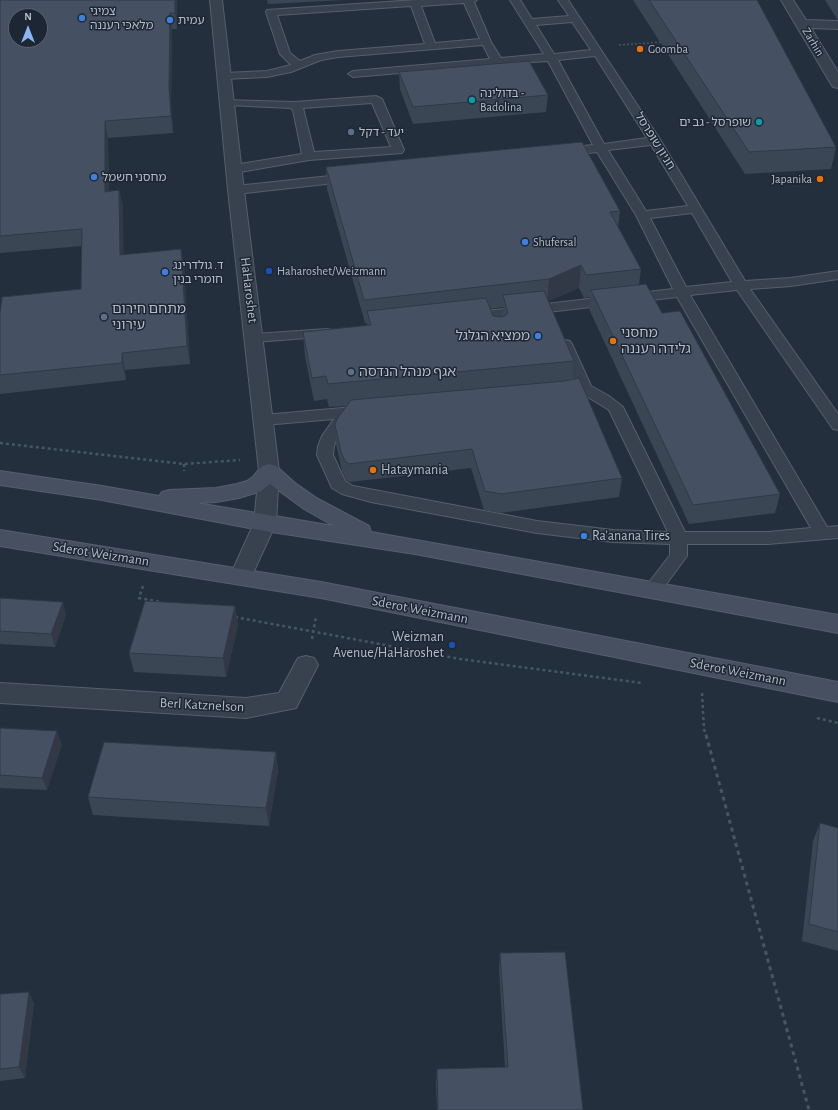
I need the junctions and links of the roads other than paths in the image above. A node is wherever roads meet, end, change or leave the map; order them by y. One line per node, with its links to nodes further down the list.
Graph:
1 (216, 0): 19 (street, HaHaroshet)
2 (468, 0): 3 (lane); 7 (lane); 12 (lane)
3 (472, 0)
4 (515, 0): 9 (lane)
5 (563, 0): 8 (lane, חניון שופרסל)
6 (787, 0): 10 (street, Zarhin)
7 (415, 3): 13 (lane); 17 (lane)
8 (576, 19): 9 (lane); 14 (lane, חניון שופרסל)
9 (529, 22): 15 (lane)
10 (802, 24): 11 (street); 20 (street, Zarhin)
11 (838, 25)
12 (486, 42): 13 (lane); 16 (lane)
13 (431, 46): 17 (lane)
14 (596, 50): 15 (lane); 23 (lane, חניון שופרסל)
15 (551, 57): 16 (lane); 24 (lane)
16 (498, 62): 18 (lane)
17 (298, 65): 19 (lane)
18 (353, 74)
19 (224, 76): 21 (street, HaHaroshet)
20 (837, 82)
21 (227, 102): 22 (lane); 27 (street, HaHaroshet)
22 (294, 105): 26 (lane); 26 (lane)
23 (655, 141): 24 (lane); 30 (lane, חניון שופרסל)
24 (601, 148): 25 (lane); 31 (lane)
25 (554, 153)
26 (309, 156): 27 (lane)
27 (234, 169): 29 (street, HaHaroshet)
28 (361, 176): 29 (lane)
29 (236, 190): 44 (street, HaHaroshet)
30 (696, 209): 31 (lane); 34 (lane, חניון שופרסל)
31 (642, 215): 36 (lane)
32 (838, 275): 33 (lane)
33 (791, 282): 34 (lane); 35 (lane)
34 (741, 285): 36 (lane); 50 (lane, חניון שופרסל)
35 (838, 287)
36 (681, 292): 37 (lane); 55 (lane)
37 (548, 308): 38 (lane); 40 (lane)
38 (492, 314): 39 (lane); 41 (lane)
39 (454, 319)
40 (554, 321)
41 (496, 328)
42 (339, 332): 44 (lane)
43 (560, 335): 45 (lane)
44 (255, 338): 49 (street, HaHaroshet)
45 (585, 389): 46 (lane); 56 (lane)
46 (548, 394)
47 (369, 411): 48 (lane)
48 (346, 413): 49 (lane); 56 (lane)
49 (264, 420): 51 (street, HaHaroshet)
50 (838, 425)
51 (268, 465): 53 (main road); 54 (street, HaHaroshet); 58 (main road)
52 (0, 478): 53 (main road)
53 (102, 493): 54 (main road)
54 (265, 524): 58 (main road); 59 (street, HaHaroshet)
55 (830, 533): 56 (lane)
56 (679, 537): 60 (lane)
57 (0, 538): 59 (main road, Sderot Weizmann)
58 (415, 546): 60 (main road)
59 (241, 576): 64 (main road, Sderot Weizmann)
60 (653, 589): 61 (main road)
61 (838, 624)
62 (306, 665): 63 (street, Berl Katznelson)
63 (0, 692)
64 (838, 692)

